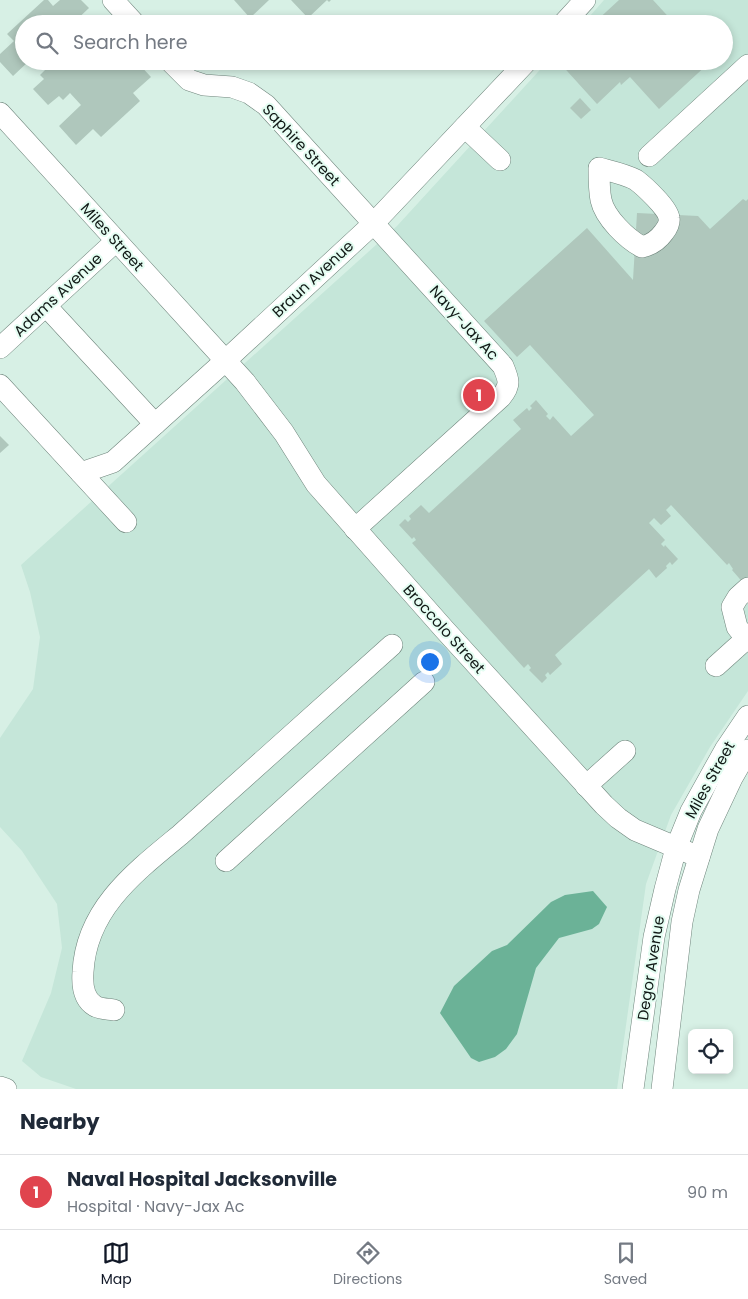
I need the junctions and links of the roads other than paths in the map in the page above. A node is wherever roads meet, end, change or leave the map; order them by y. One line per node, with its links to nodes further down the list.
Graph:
1 (113, 0): 3 (street)
2 (586, 0): 4 (street)
3 (127, 15)
4 (572, 15)
5 (748, 65): 10 (street)
6 (179, 70): 12 (street, Saphire Street)
7 (519, 70): 9 (street, Braun Avenue)
8 (0, 113): 14 (street, Miles Street)
9 (465, 127): 11 (street); 13 (street, Braun Avenue)
10 (649, 156)
11 (500, 160)
12 (349, 198): 13 (street, Navy-Jax Ac)
13 (373, 224): 17 (street, Braun Avenue); 22 (street, Navy-Jax Ac)
14 (116, 241): 15 (street, Adams Avenue); 17 (street, Miles Street)
15 (46, 306): 16 (street, Adams Avenue); 19 (street)
16 (0, 348)
17 (225, 361): 19 (street, Braun Avenue); 22 (street, Broccolo Street)
18 (0, 385): 20 (street)
19 (155, 424): 20 (street, Braun Avenue)
20 (81, 473): 21 (street)
21 (126, 522)
22 (356, 529): 31 (street, Broccolo Street)
23 (748, 588): 24 (street)
24 (747, 640): 26 (street)
25 (392, 644): 35 (street)
26 (716, 666)
27 (424, 682): 34 (street)
28 (748, 716): 32 (street, Miles Street)
29 (748, 750): 33 (street, Miles Street)
30 (625, 751): 31 (street)
31 (586, 786): 32 (street, Broccolo Street)
32 (676, 848): 33 (street, Broccolo Street); 38 (street, Degor Avenue)
33 (699, 857): 39 (street, Degor Avenue)
34 (226, 861)
35 (114, 1010)
36 (0, 1087): 37 (street)
37 (6, 1089)
38 (633, 1089)
39 (662, 1089)

